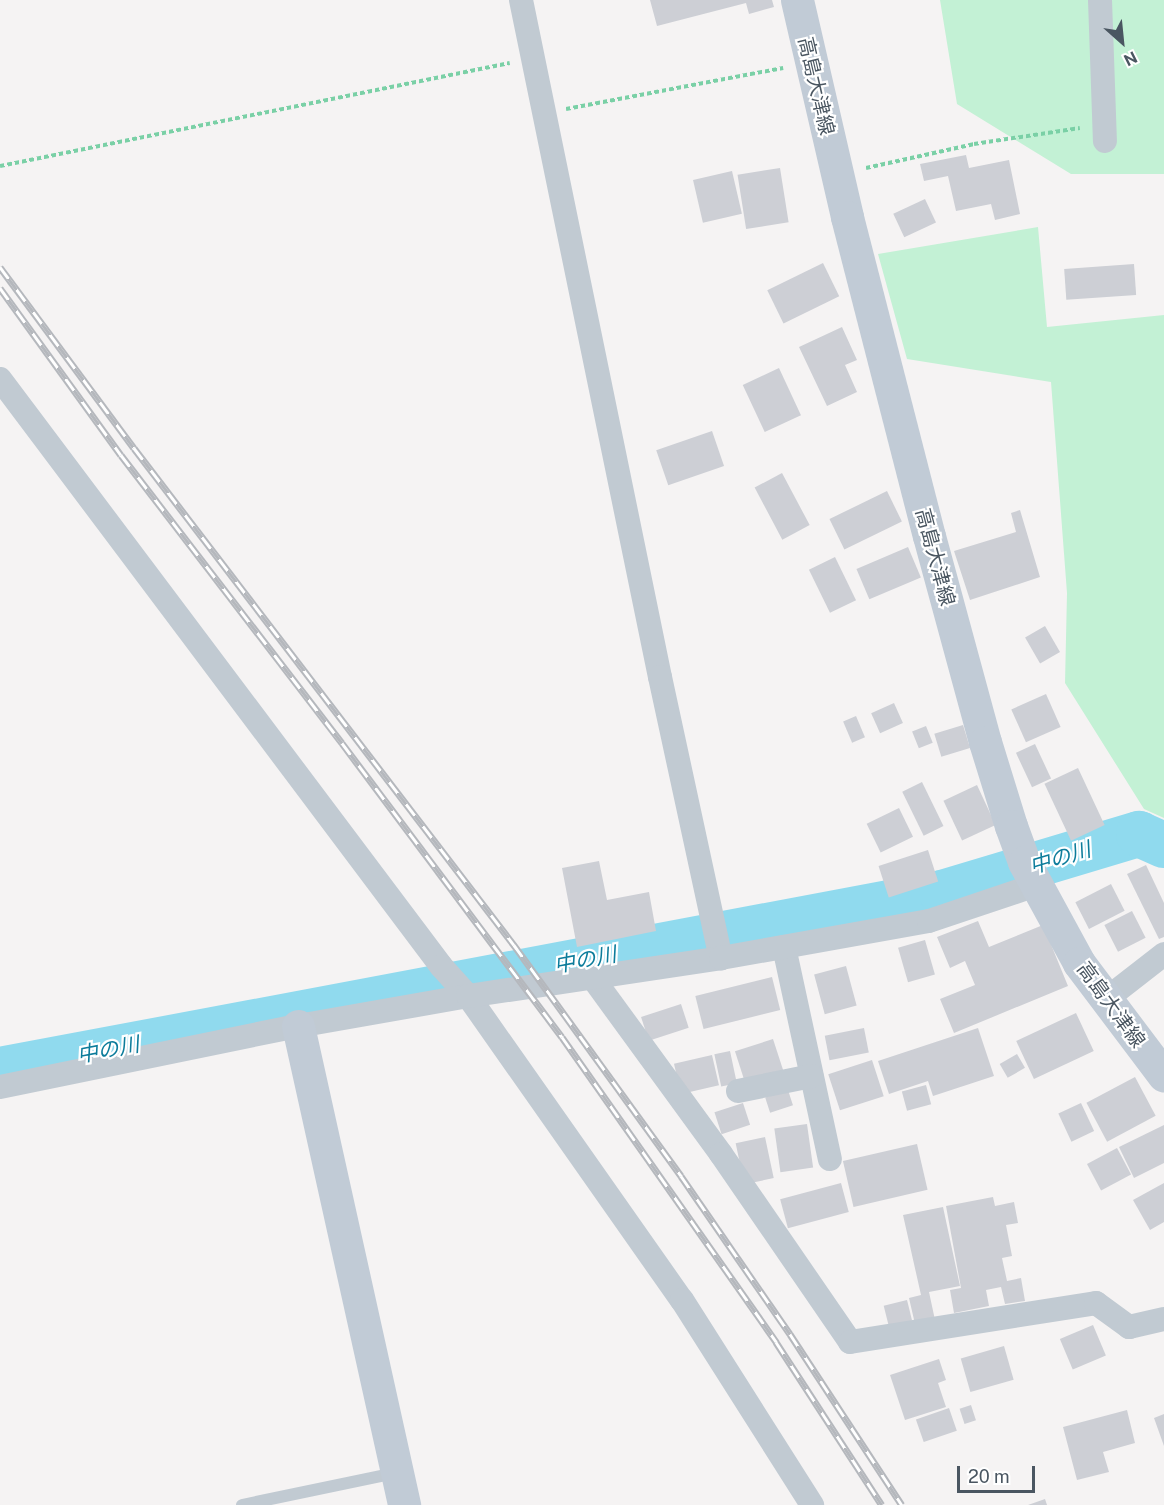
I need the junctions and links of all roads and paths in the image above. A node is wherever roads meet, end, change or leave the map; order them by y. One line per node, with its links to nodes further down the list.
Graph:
1 (521, 0): 4 (street)
2 (797, 0): 5 (main road, 高島大津線)
3 (1100, 0): 7 (street)
4 (532, 59): 6 (street); 8 (path)
5 (810, 62): 6 (path); 9 (main road, 高島大津線)
6 (543, 114): 14 (street)
7 (1105, 133): 9 (path)
8 (0, 166)
9 (837, 174): 11 (main road, 高島大津線)
10 (0, 379): 16 (street)
11 (1031, 876): 12 (street); 17 (main road, 高島大津線)
12 (784, 947): 14 (street); 19 (street)
13 (1164, 954): 17 (street)
14 (721, 958): 15 (street)
15 (592, 978): 16 (street); 24 (street)
16 (468, 996): 18 (street); 28 (street)
17 (1105, 1000): 20 (main road, 高島大津線)
18 (298, 1026): 21 (street); 25 (main road)
19 (811, 1076): 22 (street); 23 (street)
20 (1164, 1076)
21 (0, 1087)
22 (738, 1091)
23 (830, 1159)
24 (1164, 1319)
25 (397, 1473): 26 (lane); 27 (main road)
26 (242, 1505)
27 (404, 1505)
28 (812, 1505)

